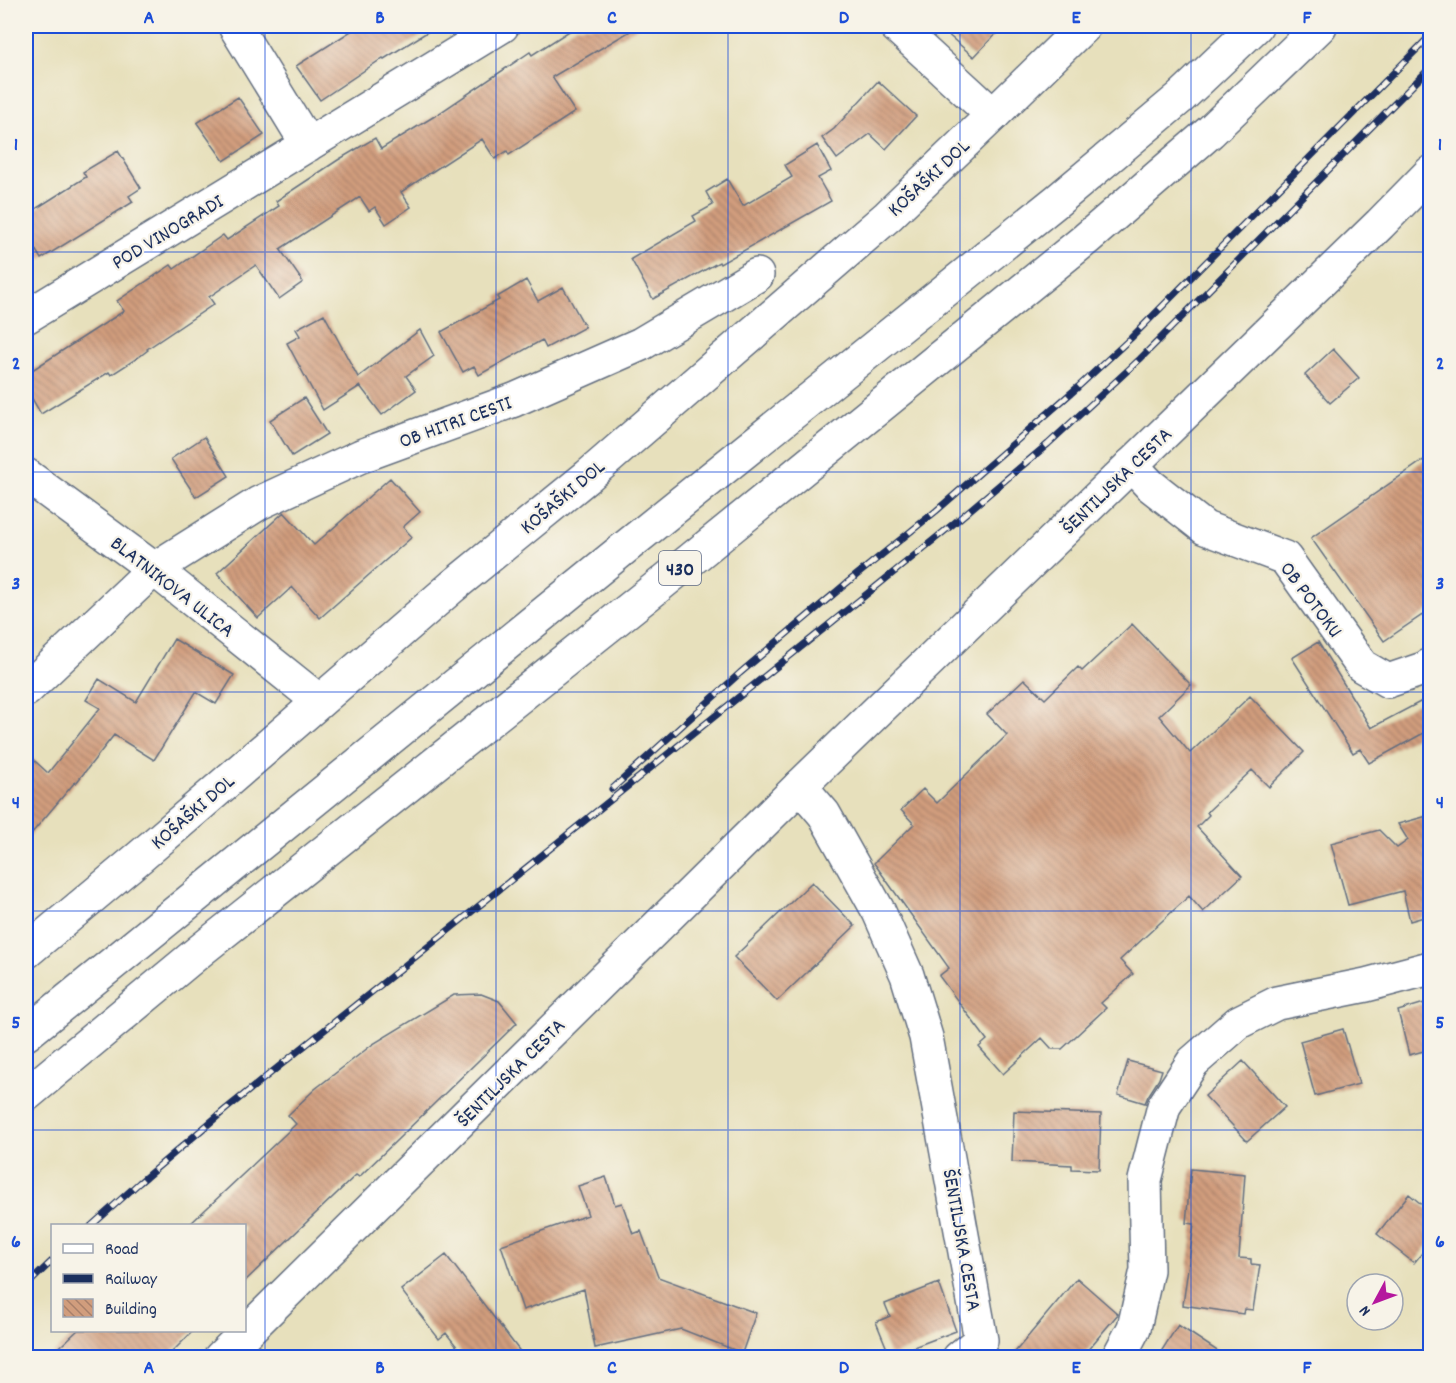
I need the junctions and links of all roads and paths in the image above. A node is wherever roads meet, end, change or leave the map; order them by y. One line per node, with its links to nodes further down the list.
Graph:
1 (235, 26): 8 (main road)
2 (502, 26): 8 (main road, POD VINOGRADI)
3 (896, 26): 7 (main road)
4 (1084, 26): 7 (main road, KOŠAŠKI DOL)
5 (1256, 26): 21 (main road, 430)
6 (1320, 26): 22 (main road, 430)
7 (993, 115): 17 (main road, KOŠAŠKI DOL)
8 (308, 145): 11 (main road, POD VINOGRADI)
9 (1431, 173): 12 (main road, ŠENTILJSKA CESTA)
10 (757, 275): 14 (main road, OB HITRI CESTI)
11 (26, 317)
12 (1131, 465): 15 (main road, OB POTOKU); 18 (main road, ŠENTILJSKA CESTA)
13 (26, 475): 14 (main road, BLATNIKOVA ULICA)
14 (154, 569): 16 (main road, OB HITRI CESTI); 17 (main road, BLATNIKOVA ULICA)
15 (1431, 665)
16 (26, 690)
17 (319, 701): 19 (main road, KOŠAŠKI DOL)
18 (800, 786): 23 (main road, ŠENTILJSKA CESTA); 24 (main road, ŠENTILJSKA CESTA)
19 (26, 952)
20 (1431, 968): 25 (main road)
21 (26, 1034)
22 (26, 1095)
23 (220, 1358)
24 (959, 1358)
25 (1118, 1358)

